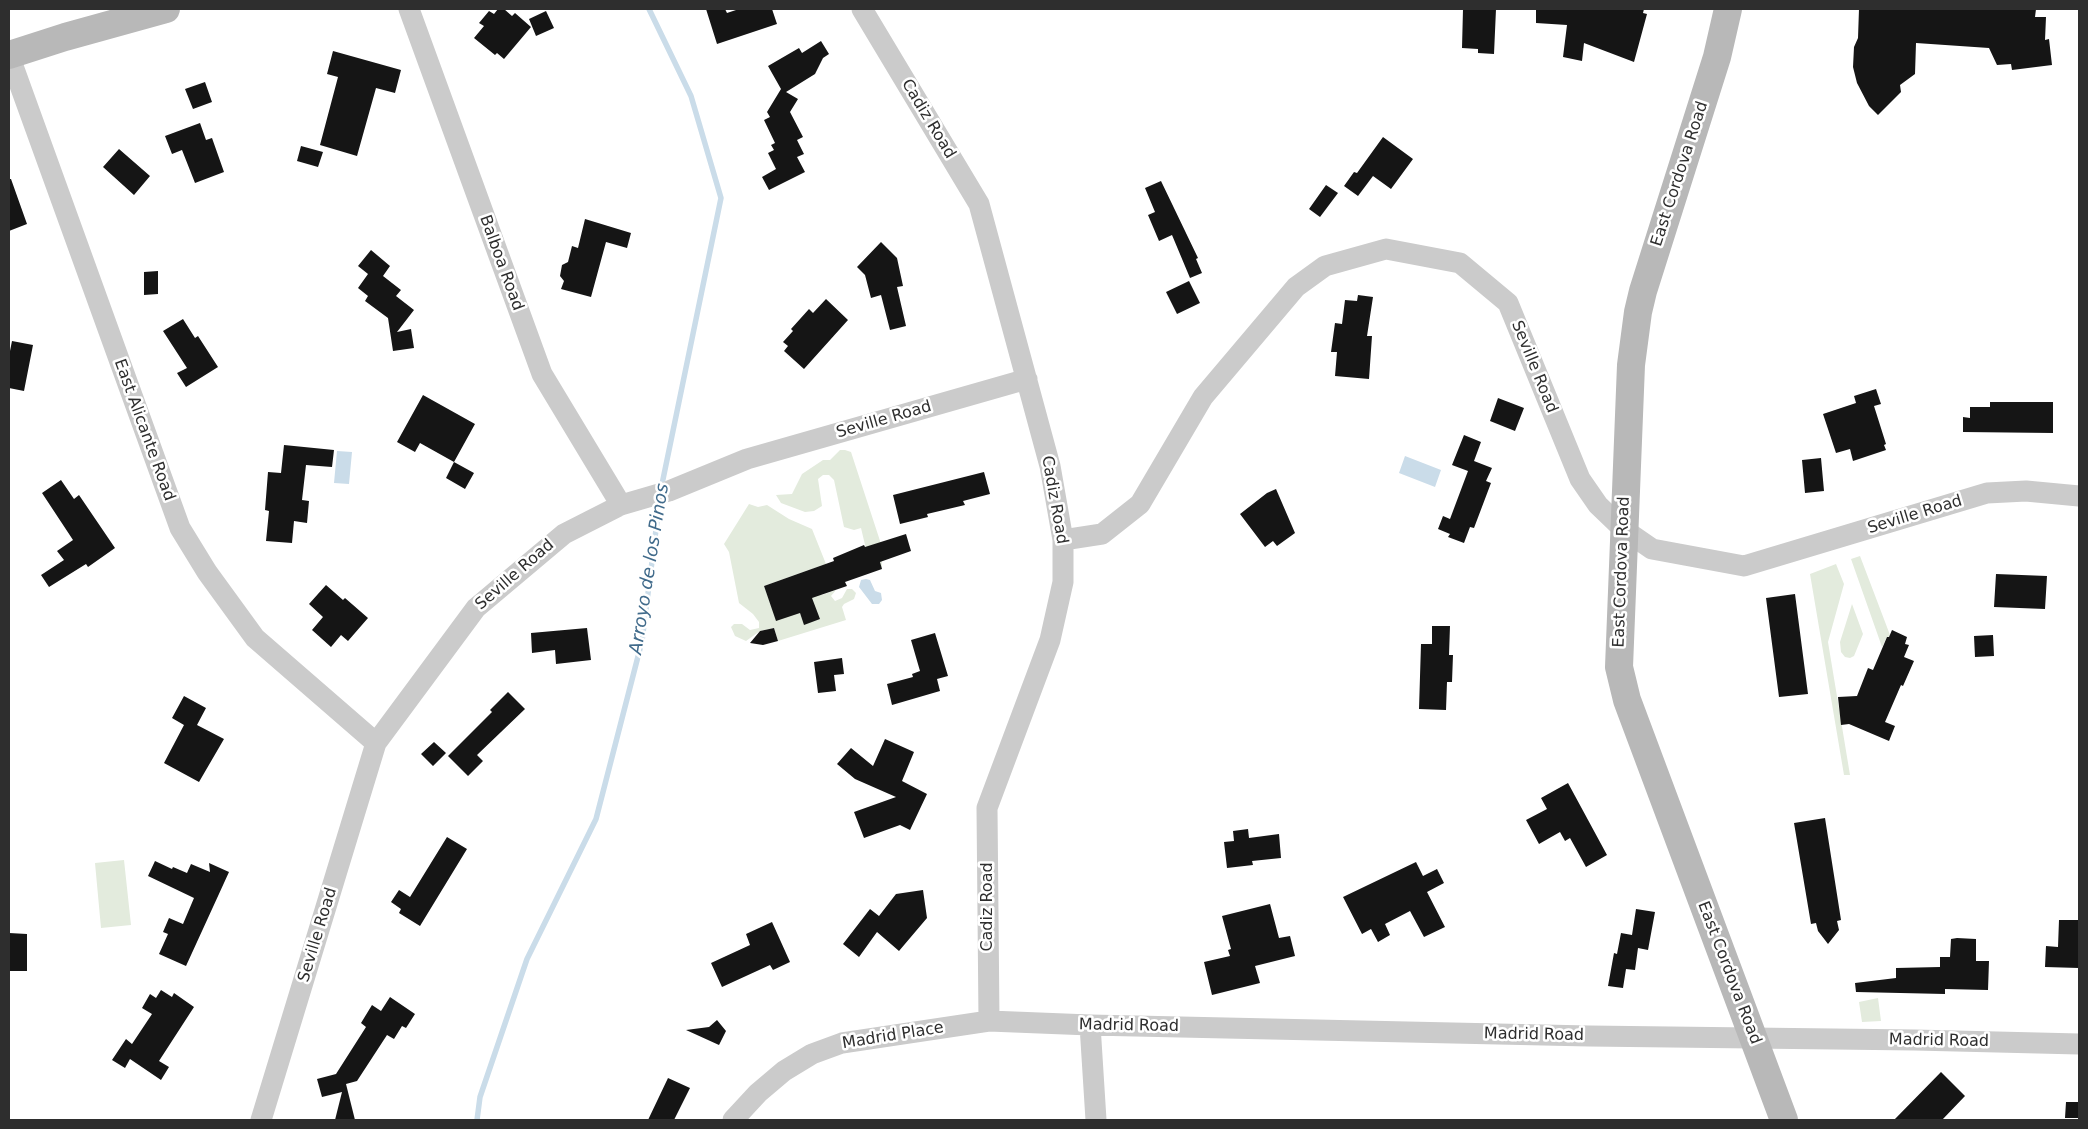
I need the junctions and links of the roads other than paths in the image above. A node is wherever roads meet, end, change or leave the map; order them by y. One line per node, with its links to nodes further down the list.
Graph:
1 (166, 9): 5 (street)
2 (409, 9): 8 (street, Balboa Road)
3 (862, 9): 6 (street, Cadiz Road)
4 (1728, 9): 9 (street, East Cordova Road)
5 (9, 55): 11 (street, East Alicante Road)
6 (1027, 379): 8 (street, Seville Road); 10 (street, Cadiz Road)
7 (2079, 496): 9 (street, Seville Road)
8 (621, 505): 11 (street, Seville Road)
9 (1623, 529): 10 (street, Seville Road); 14 (street, East Cordova Road)
10 (1063, 540): 12 (street, Cadiz Road)
11 (376, 743): 16 (street, Seville Road)
12 (989, 1020): 13 (street, Madrid Road); 17 (street, Madrid Place)
13 (1090, 1025): 14 (street, Madrid Road); 18 (street)
14 (1754, 1039): 15 (street, Madrid Road); 19 (street, East Cordova Road)
15 (2079, 1044)
16 (261, 1120)
17 (733, 1120)
18 (1096, 1120)
19 (1784, 1120)

